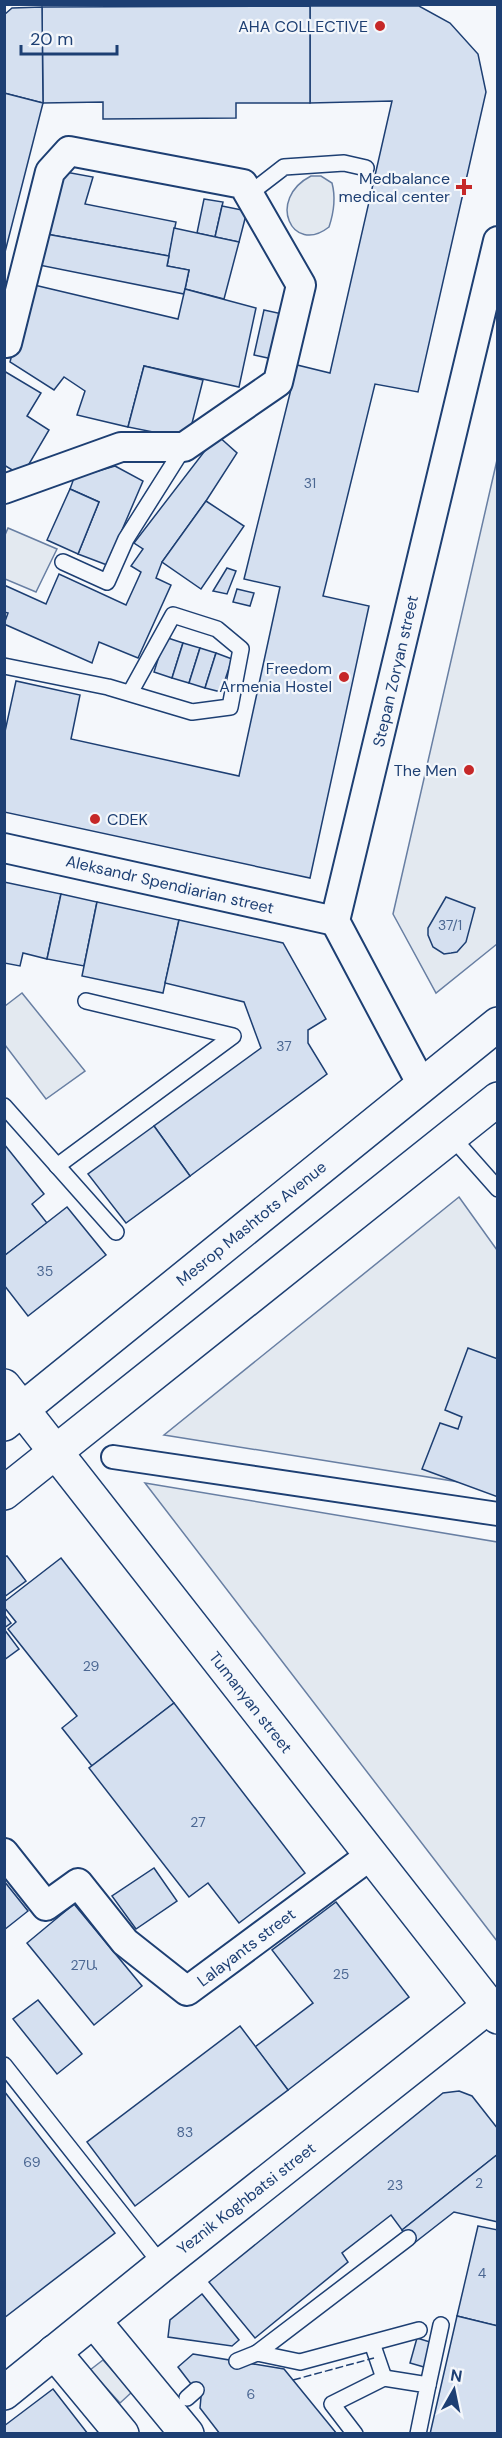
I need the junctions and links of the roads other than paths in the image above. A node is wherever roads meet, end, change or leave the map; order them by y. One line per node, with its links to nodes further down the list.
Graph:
1 (366, 168): 2 (lane)
2 (249, 194): 4 (street); 5 (street)
3 (498, 241): 11 (street, Stepan Zoryan street)
4 (4, 343)
5 (184, 447): 6 (street); 7 (lane)
6 (4, 489)
7 (63, 562)
8 (4, 666): 9 (lane)
9 (130, 693): 9 (lane)
10 (4, 848): 11 (street, Aleksandr Spendiarian street)
11 (335, 921): 14 (street)
12 (86, 1001): 18 (lane)
13 (498, 1023): 14 (main road, Mesrop Mashtots Avenue)
14 (422, 1085): 21 (main road, Mesrop Mashtots Avenue)
15 (498, 1099): 17 (main road)
16 (4, 1106): 18 (lane)
17 (451, 1136): 19 (lane); 22 (main road)
18 (57, 1166): 20 (lane)
19 (498, 1189)
20 (116, 1232)
21 (10, 1406): 22 (main road, Tumanyan street)
22 (56, 1452): 24 (main road); 27 (main road, Tumanyan street)
23 (113, 1457): 25 (street)
24 (4, 1493)
25 (498, 1514)
26 (4, 1853): 27 (street, Lalayants street)
27 (370, 1855): 28 (main road, Tumanyan street)
28 (493, 2011): 31 (main road, Yeznik Koghbatsi street)
29 (4, 2066): 31 (lane)
30 (408, 2238): 37 (lane)
31 (162, 2265): 32 (main road, Yeznik Koghbatsi street)
32 (94, 2321): 36 (main road, Yeznik Koghbatsi street); 42 (main road)
33 (441, 2325): 41 (lane)
34 (419, 2330): 35 (lane)
35 (372, 2343): 37 (lane); 39 (lane)
36 (54, 2352): 40 (main road, Yeznik Koghbatsi street); 43 (main road)
37 (257, 2353): 38 (lane)
38 (237, 2361)
39 (384, 2378): 41 (lane); 44 (lane)
40 (9, 2381)
41 (428, 2385): 45 (lane)
42 (186, 2416)
43 (122, 2433)
44 (355, 2433)
45 (418, 2433)

